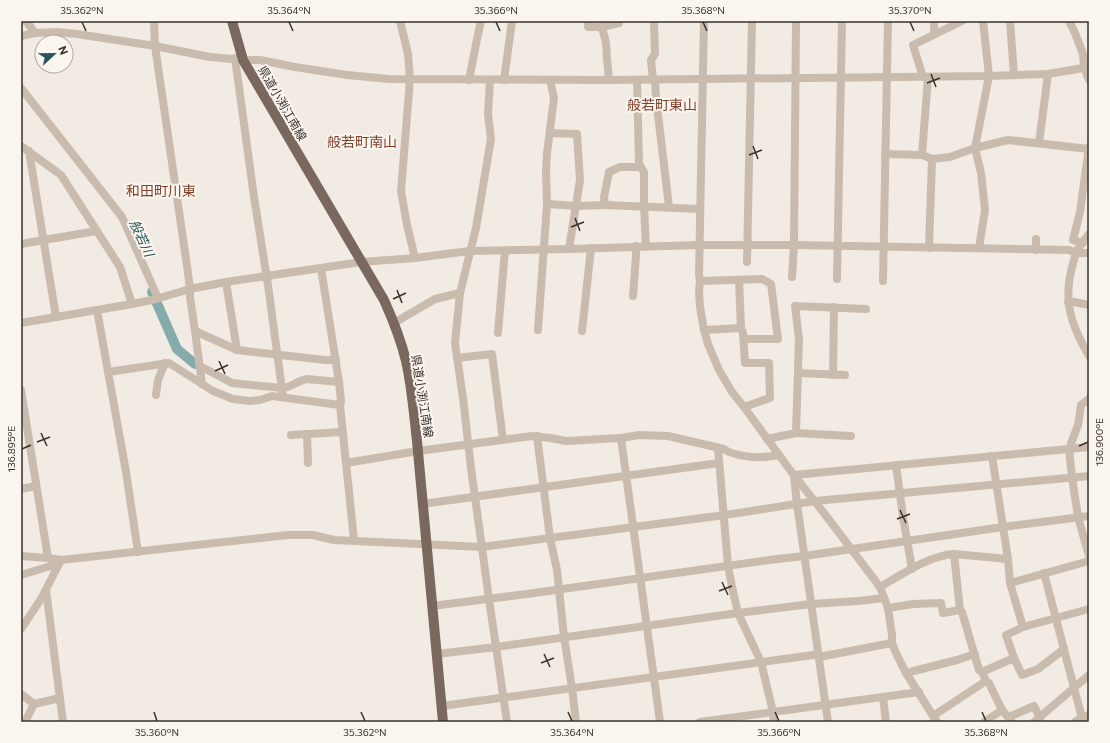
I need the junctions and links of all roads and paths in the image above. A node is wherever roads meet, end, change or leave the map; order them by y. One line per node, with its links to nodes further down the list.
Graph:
1 (26, 21): 21 (street)
2 (154, 21): 24 (street)
3 (232, 21): 25 (main road, 県道小渕江南線)
4 (400, 21): 34 (street)
5 (482, 21): 37 (street)
6 (512, 21): 39 (street)
7 (589, 21): 20 (street)
8 (619, 21): 20 (street)
9 (654, 21): 43 (street)
10 (704, 21): 35 (street)
11 (752, 21): 36 (street)
12 (796, 21): 31 (street)
13 (842, 21): 32 (street)
14 (888, 21): 33 (street)
15 (934, 21): 22 (street)
16 (962, 21): 22 (street)
17 (983, 21): 29 (street)
18 (1010, 21): 28 (street)
19 (1069, 21): 26 (street)
20 (602, 27): 41 (street)
21 (35, 33): 23 (street); 24 (street)
22 (935, 34): 30 (street)
23 (21, 36)
24 (155, 46): 25 (street); 96 (street)
25 (239, 59): 34 (street); 86 (main road, 県道小渕江南線); 89 (street)
26 (1087, 67): 27 (street); 44 (street)
27 (1048, 74): 28 (street); 47 (street)
28 (1014, 75): 29 (street)
29 (989, 76): 30 (street); 49 (street)
30 (925, 77): 33 (street); 53 (street)
31 (796, 78): 32 (street); 36 (street); 70 (street)
32 (841, 78): 33 (street); 73 (street)
33 (887, 78): 52 (street)
34 (410, 79): 37 (street); 85 (street)
35 (703, 79): 36 (street); 43 (street); 61 (street)
36 (750, 79): 69 (street)
37 (469, 80): 38 (street)
38 (490, 80): 39 (street); 82 (street)
39 (504, 80): 40 (street)
40 (550, 80): 41 (street); 46 (street)
41 (609, 80): 42 (street)
42 (637, 80): 43 (street); 55 (street)
43 (654, 80): 60 (street)
44 (1089, 80)
45 (21, 88): 99 (street)
46 (550, 133): 56 (street); 58 (street)
47 (1039, 143): 49 (street); 50 (street)
48 (21, 146): 51 (street)
49 (975, 148): 54 (street); 77 (street)
50 (1089, 148): 66 (street)
51 (29, 151): 62 (street); 65 (street)
52 (885, 154): 53 (street); 74 (street)
53 (922, 155): 54 (street)
54 (932, 159): 76 (street)
55 (640, 166): 57 (street); 59 (street)
56 (547, 204): 58 (street); 78 (street)
57 (605, 205): 58 (street); 59 (street)
58 (576, 206): 79 (street)
59 (644, 206): 60 (street); 72 (street)
60 (669, 207): 61 (street)
61 (700, 209): 68 (street)
62 (96, 231): 65 (street); 101 (street)
63 (1089, 234): 66 (street)
64 (1036, 239): 81 (street)
65 (43, 240): 67 (street); 106 (street)
66 (1083, 243): 83 (street)
67 (21, 244)
68 (700, 245): 69 (street); 72 (street); 94 (street)
69 (748, 245): 70 (street); 87 (street)
70 (794, 245): 73 (street); 90 (street)
71 (636, 246): 72 (street); 75 (street); 98 (street)
72 (646, 246)
73 (838, 247): 74 (street); 91 (street)
74 (884, 247): 76 (street); 93 (street)
75 (591, 248): 79 (street); 113 (street)
76 (929, 248): 77 (street)
77 (979, 248): 81 (street)
78 (543, 249): 79 (street); 80 (street); 110 (street)
79 (569, 249)
80 (505, 250): 82 (street); 114 (street)
81 (1036, 250): 83 (street)
82 (470, 251): 85 (street); 97 (street)
83 (1076, 252): 84 (street); 100 (street)
84 (1089, 252)
85 (415, 258): 86 (street)
86 (361, 262): 88 (street); 108 (main road, 県道小渕江南線)
87 (747, 262)
88 (321, 268): 89 (street); 120 (street)
89 (266, 276): 95 (street); 117 (street)
90 (792, 276)
91 (837, 279)
92 (738, 280): 94 (street); 109 (street); 115 (street)
93 (883, 280)
94 (700, 281): 111 (street)
95 (226, 282): 96 (street); 116 (street)
96 (190, 289): 99 (street); 112 (street)
97 (460, 293): 108 (street); 119 (street)
98 (633, 296)
99 (155, 299): 101 (street)
100 (1068, 302): 102 (street); 118 (street)
101 (132, 304): 105 (street)
102 (1089, 305)
103 (834, 307): 104 (street); 124 (street); 125 (street)
104 (866, 309)
105 (97, 310): 106 (street); 123 (street)
106 (56, 317): 107 (street)
107 (21, 323)
108 (394, 323): 149 (main road, 県道小渕江南線)
109 (741, 328): 111 (street); 115 (street)
110 (538, 330)
111 (704, 330): 135 (street)
112 (195, 331): 116 (street); 122 (street)
113 (582, 331)
114 (498, 333)
115 (744, 339): 135 (street)
116 (237, 350): 117 (street)
117 (277, 355): 120 (street); 129 (street)
118 (1089, 356)
119 (457, 358): 144 (street); 145 (street)
120 (336, 360): 127 (street)
121 (165, 363): 123 (street); 128 (street); 131 (street)
122 (200, 366): 128 (street); 129 (street)
123 (108, 372): 180 (street)
124 (798, 373): 125 (street); 137 (street)
125 (833, 375): 126 (street)
126 (845, 375)
127 (339, 382): 129 (street); 134 (street)
128 (202, 384): 132 (street)
129 (282, 388): 132 (street)
130 (21, 390): 161 (street)
131 (156, 395)
132 (283, 397): 134 (street)
133 (1089, 399): 148 (street)
134 (340, 405): 136 (street)
135 (744, 407): 143 (street)
136 (342, 432): 138 (street); 153 (street)
137 (796, 433): 141 (street); 143 (street)
138 (307, 434): 139 (street); 152 (street)
139 (292, 435)
140 (537, 436): 142 (street); 144 (street); 162 (street)
141 (851, 436)
142 (621, 438): 147 (street); 157 (street)
143 (767, 439): 150 (street)
144 (503, 440): 145 (street)
145 (468, 445): 149 (street); 165 (street)
146 (1089, 446): 148 (street)
147 (718, 448): 150 (street); 154 (street)
148 (1069, 449): 151 (street); 159 (street)
149 (418, 451): 153 (street); 167 (main road, 県道小渕江南線)
150 (778, 455): 156 (street)
151 (992, 456): 155 (street); 160 (street)
152 (308, 463)
153 (346, 463): 175 (street)
154 (720, 463): 157 (street); 169 (street)
155 (896, 465): 156 (street); 164 (street)
156 (794, 475): 166 (street); 168 (street)
157 (626, 476): 162 (street); 172 (street)
158 (1089, 476): 159 (street)
159 (1072, 477): 160 (street); 171 (street)
160 (996, 485): 164 (street); 173 (street)
161 (36, 486): 163 (street); 185 (street)
162 (544, 487): 165 (street); 174 (street)
163 (21, 489)
164 (899, 493): 166 (street); 176 (street)
165 (475, 496): 167 (street); 178 (street)
166 (815, 501): 168 (street); 179 (street)
167 (422, 504): 177 (main road, 県道小渕江南線)
168 (797, 504): 169 (street); 183 (street)
169 (725, 515): 172 (street); 189 (street)
170 (1089, 516): 171 (street)
171 (1078, 517): 173 (street); 184 (street)
172 (633, 526): 174 (street); 193 (street)
173 (1003, 527): 176 (street); 186 (street)
174 (550, 538): 178 (street); 196 (street)
175 (354, 540): 177 (street); 180 (street)
176 (907, 541): 179 (street); 190 (street)
177 (427, 544): 178 (street); 201 (main road, 県道小渕江南線)
178 (482, 547): 199 (street)
179 (852, 549): 183 (street); 195 (street)
180 (138, 552): 187 (street)
181 (954, 554): 186 (street); 190 (street); 204 (street)
182 (21, 556): 185 (street)
183 (804, 556): 189 (street); 200 (street)
184 (1089, 556)
185 (48, 558): 187 (street)
186 (1008, 559): 194 (street)
187 (61, 561): 192 (street); 197 (street)
188 (1089, 561): 191 (street)
189 (728, 566): 193 (street); 205 (street)
190 (912, 569): 195 (street)
191 (1044, 573): 194 (street); 206 (street)
192 (21, 575)
193 (641, 578): 196 (street); 207 (street)
194 (1010, 583): 208 (street)
195 (880, 587): 198 (street)
196 (558, 589): 199 (street); 210 (street)
197 (46, 590): 209 (street); 230 (street)
198 (884, 598): 200 (street); 202 (street)
199 (489, 599): 201 (street); 212 (street)
200 (811, 604): 205 (street); 216 (street)
201 (432, 606): 214 (main road, 県道小渕江南線)
202 (888, 608): 204 (street); 211 (street)
203 (1089, 609): 206 (street)
204 (960, 610): 215 (street)
205 (738, 613): 207 (street); 218 (street)
206 (1056, 618): 208 (street); 213 (street)
207 (647, 625): 210 (street); 222 (street)
208 (1024, 627): 217 (street)
209 (21, 629)
210 (564, 637): 212 (street); 224 (street)
211 (892, 644): 216 (street); 220 (street)
212 (496, 647): 214 (street); 228 (street)
213 (1064, 649): 217 (street); 225 (street)
214 (437, 654): 233 (main road, 県道小渕江南線)
215 (975, 654): 219 (street); 220 (street)
216 (819, 656): 218 (street); 232 (street)
217 (1014, 658): 219 (street)
218 (761, 662): 222 (street); 235 (street)
219 (982, 672): 223 (street)
220 (906, 673): 226 (street)
221 (1089, 675): 225 (street)
222 (654, 676): 224 (street); 245 (street)
223 (986, 681): 234 (street); 236 (street)
224 (572, 688): 228 (street); 244 (street)
225 (1074, 688): 237 (street); 239 (street)
226 (919, 692): 229 (street); 236 (street)
227 (21, 694): 231 (street)
228 (503, 697): 233 (street); 243 (street)
229 (883, 697): 232 (street); 249 (street)
230 (60, 698): 231 (street); 241 (street)
231 (34, 704): 240 (street)
232 (826, 704): 235 (street); 248 (street)
233 (442, 706): 242 (main road, 県道小渕江南線)
234 (1002, 710): 238 (street); 250 (street)
235 (772, 712): 246 (street); 247 (street)
236 (935, 719)
237 (1082, 719)
238 (1010, 720): 239 (street)
239 (1037, 720)
240 (25, 722)
241 (63, 722)
242 (443, 722)
243 (507, 722)
244 (576, 722)
245 (660, 722)
246 (700, 722)
247 (774, 722)
248 (828, 722)
249 (886, 722)
250 (984, 722)

